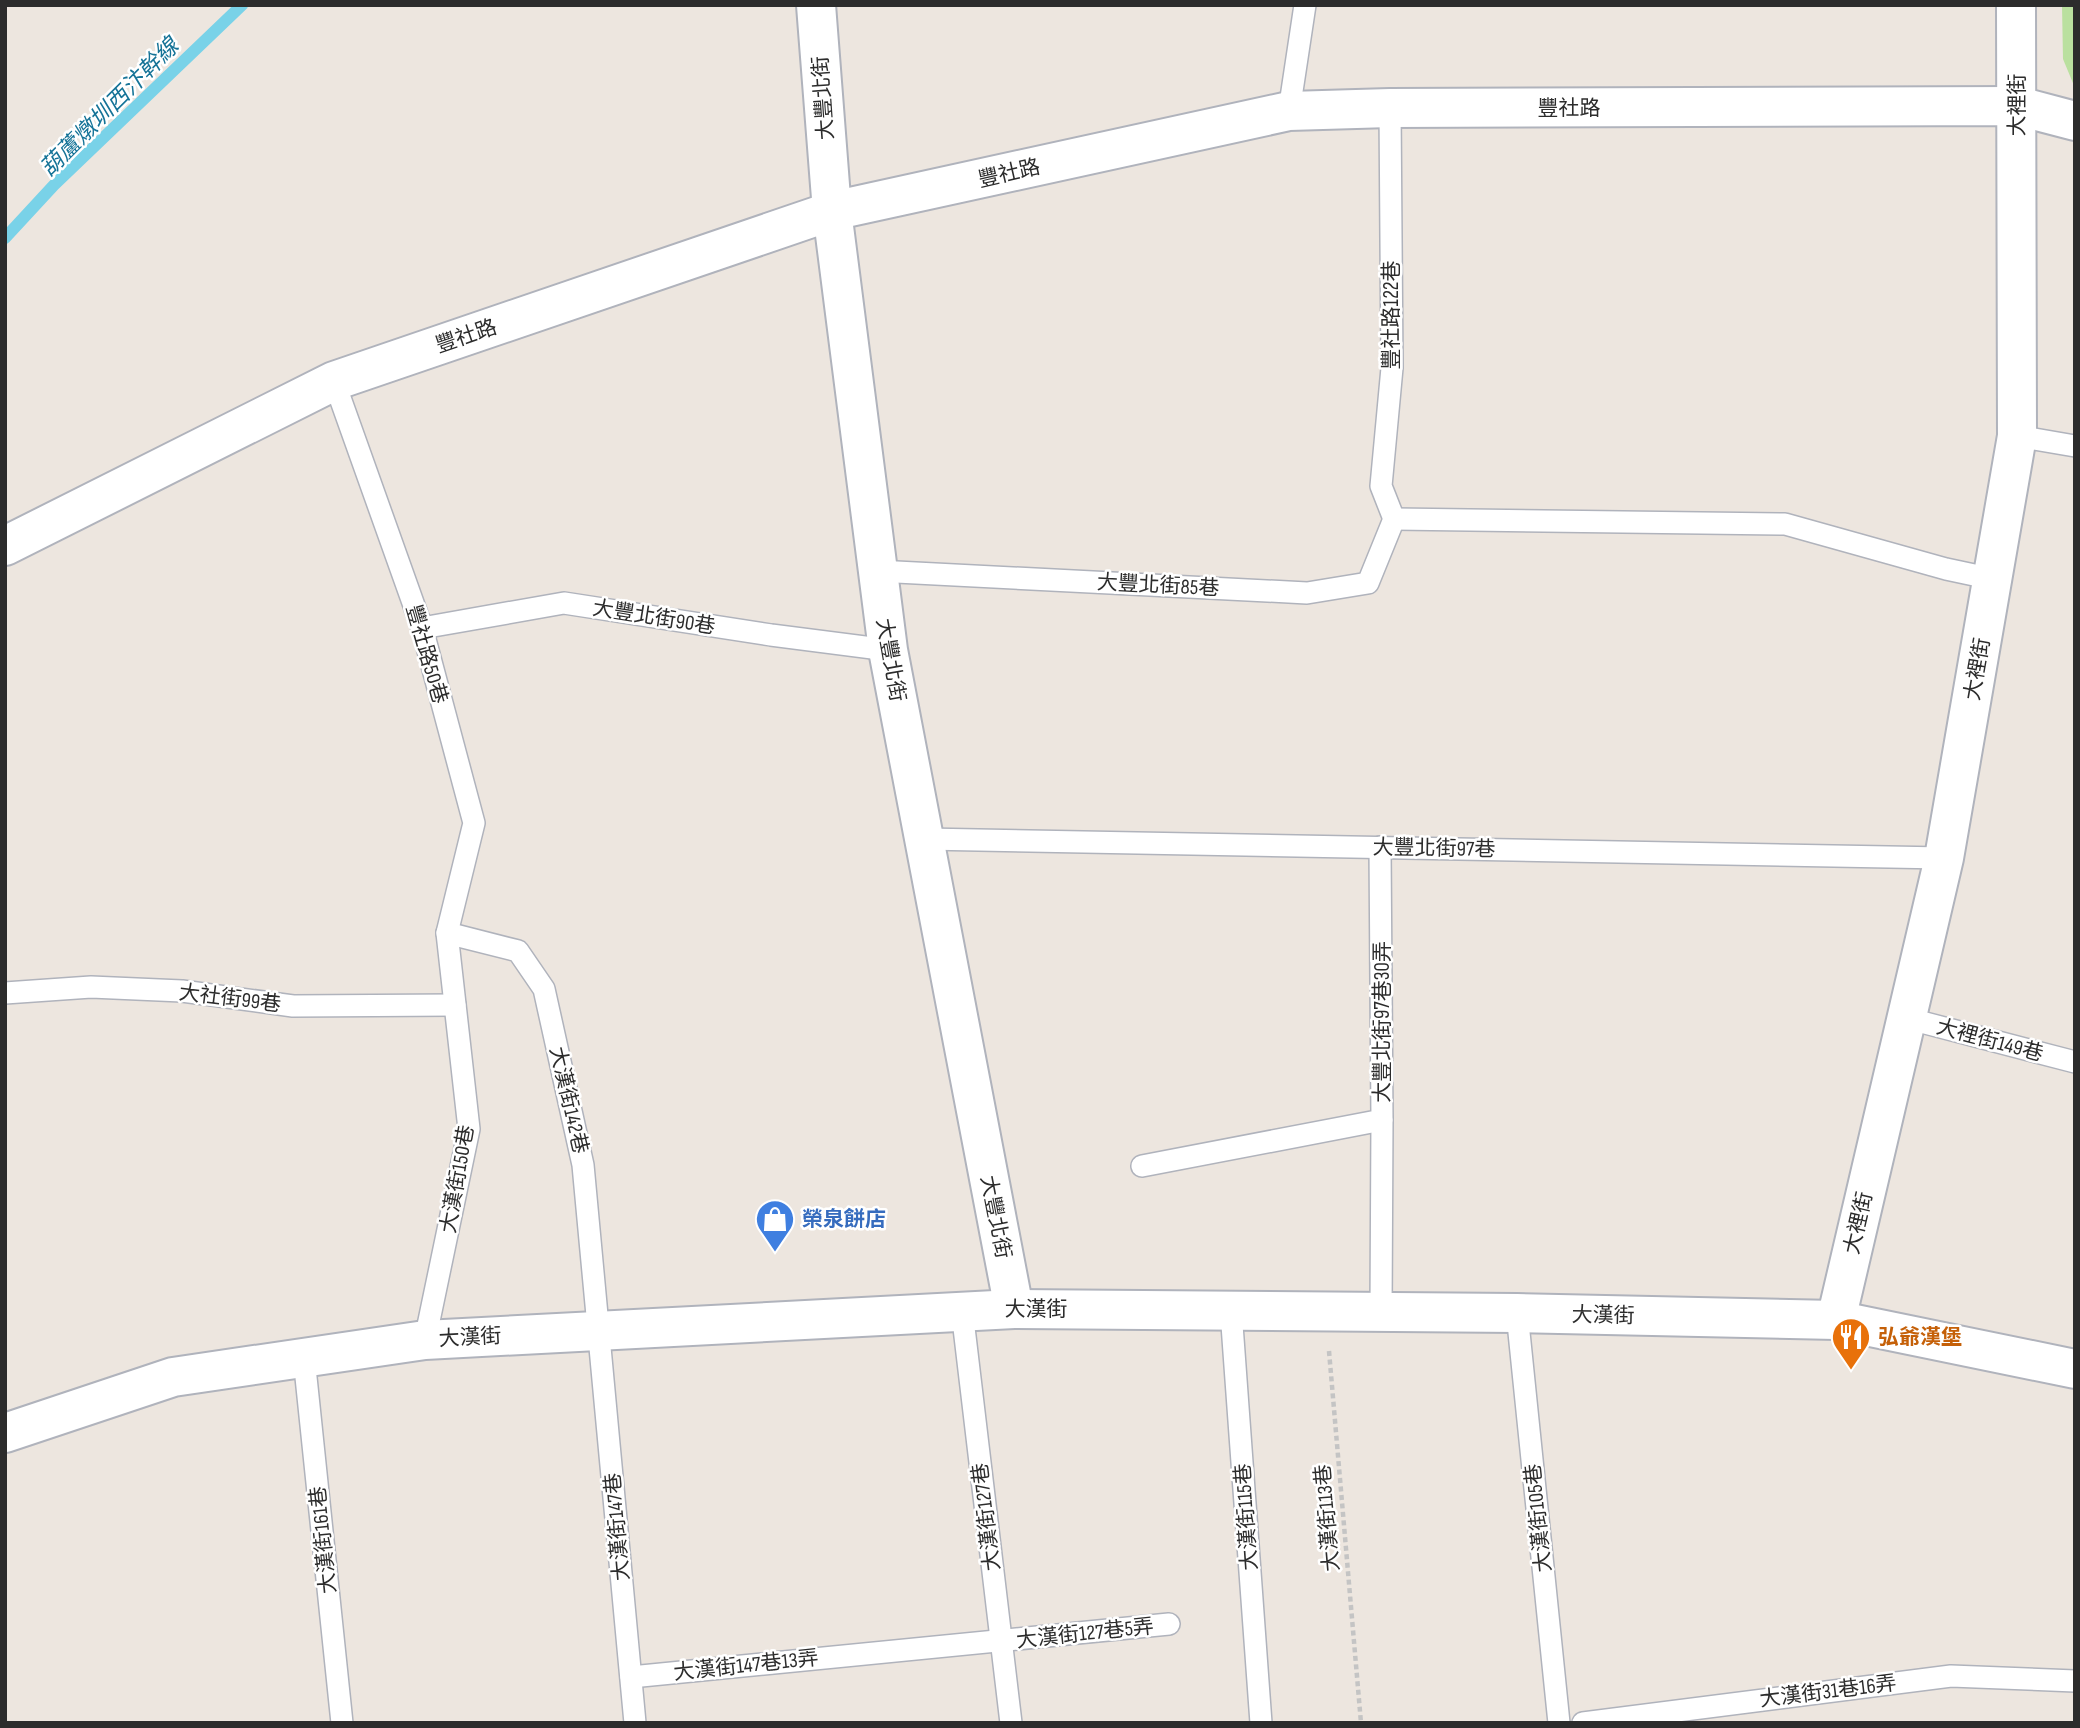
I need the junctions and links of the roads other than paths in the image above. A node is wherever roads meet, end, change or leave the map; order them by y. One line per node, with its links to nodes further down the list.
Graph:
1 (816, 5): 8 (street, 大豐北街)
2 (1305, 5): 6 (lane)
3 (2016, 5): 4 (street, 大裡街)
4 (2018, 106): 5 (street, 豐社路); 7 (street, 豐社路); 10 (street, 大裡街)
5 (1390, 108): 6 (street, 豐社路); 12 (lane, 豐社路122巷)
6 (1289, 111): 8 (street, 豐社路)
7 (2075, 121)
8 (832, 211): 9 (street, 豐社路); 14 (street, 大豐北街)
9 (334, 381): 13 (street, 豐社路); 16 (lane, 豐社路50巷)
10 (2017, 436): 11 (lane); 15 (street, 大裡街)
11 (2075, 446)
12 (1394, 519): 14 (lane, 大豐北街85巷); 15 (lane)
13 (5, 546)
14 (877, 571): 17 (street, 大豐北街)
15 (1995, 575): 20 (street, 大裡街)
16 (422, 628): 17 (lane, 大豐北街90巷); 21 (lane, 豐社路50巷)
17 (888, 650): 18 (street, 大豐北街)
18 (925, 838): 19 (lane, 大豐北街97巷); 28 (street, 大豐北街)
19 (1380, 847): 20 (lane, 大豐北街97巷); 26 (lane, 大豐北街97巷30弄)
20 (1944, 858): 24 (street, 大裡街)
21 (447, 933): 23 (lane, 大漢街150巷); 34 (lane, 大漢街142巷)
22 (5, 993): 23 (lane, 大社街99巷)
23 (455, 1005): 35 (lane, 大漢街150巷)
24 (1906, 1018): 25 (lane, 大裡街149巷); 33 (street, 大裡街)
25 (2075, 1062)
26 (1382, 1120): 27 (lane, 大豐北街97巷30弄); 31 (lane)
27 (1142, 1166)
28 (1014, 1308): 29 (street, 大漢街); 30 (street, 大漢街)
29 (962, 1311): 34 (street, 大漢街); 40 (lane, 大漢街127巷)
30 (1231, 1311): 31 (street, 大漢街); 47 (lane, 大漢街115巷)
31 (1381, 1312): 32 (street, 大漢街)
32 (1517, 1313): 33 (street, 大漢街); 48 (lane, 大漢街105巷)
33 (1836, 1320): 37 (street, 大漢街)
34 (600, 1331): 35 (street, 大漢街); 42 (lane, 大漢街147巷)
35 (425, 1340): 36 (street, 大漢街)
36 (304, 1358): 38 (street, 大漢街); 44 (lane, 大漢街161巷)
37 (2075, 1369)
38 (5, 1433)
39 (1169, 1624): 40 (lane, 大漢街127巷5弄)
40 (1001, 1642): 41 (lane, 大漢街127巷5弄); 46 (lane, 大漢街127巷)
41 (860, 1654): 42 (lane, 大漢街147巷13弄)
42 (631, 1677): 45 (lane, 大漢街147巷)
43 (2075, 1681): 49 (lane, 大漢街31巷16弄)
44 (342, 1723)
45 (635, 1723)
46 (1011, 1723)
47 (1261, 1723)
48 (1559, 1723)
49 (1583, 1723)

